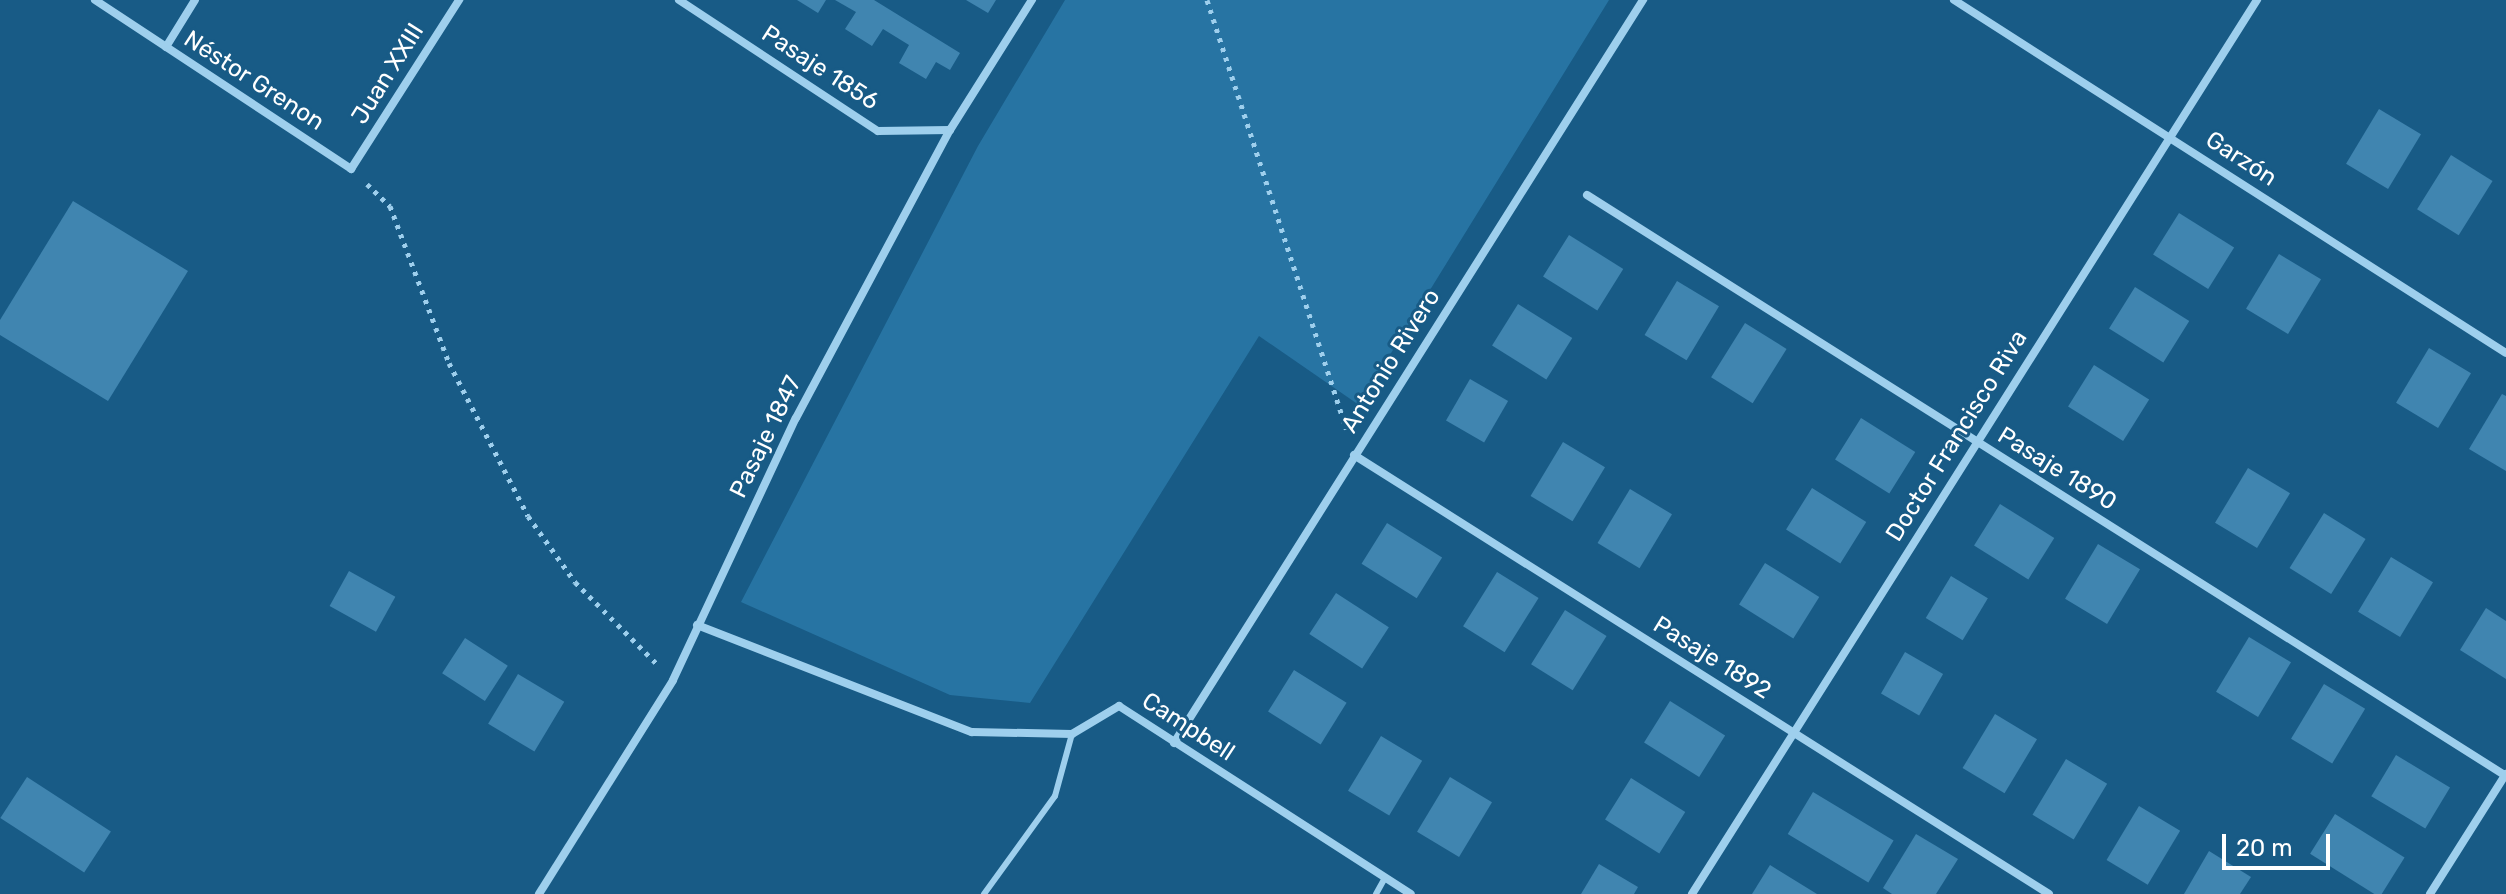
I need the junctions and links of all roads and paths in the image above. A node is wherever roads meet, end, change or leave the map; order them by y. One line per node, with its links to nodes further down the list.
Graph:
1 (95, 0): 10 (street, Néstor Grenon)
2 (195, 0): 10 (street)
3 (459, 0): 13 (street, Juan XXIII)
4 (679, 0): 11 (street, Pasaje 1856)
5 (1032, 0): 11 (street, Pasaje 1847)
6 (1207, 0): 17 (path)
7 (1643, 0): 17 (street, Antonio Rivero)
8 (1954, 0): 12 (street, Garzón)
9 (2257, 0): 12 (street, Doctor Francisco Riva)
10 (166, 47): 13 (street, Néstor Grenon)
11 (950, 130): 18 (street, Pasaje 1847)
12 (2170, 138): 15 (street, Garzón); 16 (street, Doctor Francisco Riva)
13 (351, 169): 19 (path)
14 (1587, 195): 16 (street, Pasaje 1890)
15 (2506, 353)
16 (1977, 442): 20 (street, Doctor Francisco Riva); 23 (street, Pasaje 1890)
17 (1354, 455): 20 (street, Pasaje 1892); 22 (street, Antonio Rivero)
18 (697, 625): 19 (street, Pasaje 1847); 21 (street)
19 (673, 680): 25 (street, Pasaje 1847)
20 (1794, 733): 29 (street, Doctor Francisco Riva); 30 (street, Pasaje 1892)
21 (1072, 734): 22 (street, Campbell); 26 (lane)
22 (1174, 743): 24 (street, Campbell)
23 (2506, 775): 31 (street)
24 (1385, 878): 27 (lane); 28 (street, Campbell)
25 (539, 894)
26 (984, 894)
27 (1376, 894)
28 (1411, 894)
29 (1692, 894)
30 (2049, 894)
31 (2430, 894)

